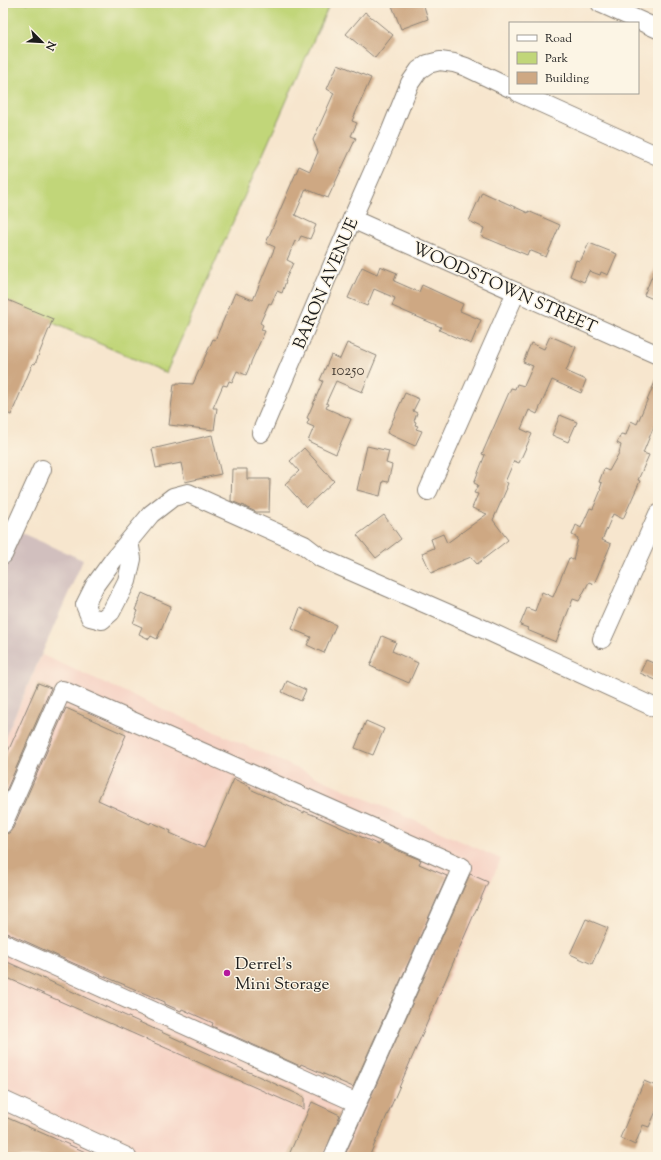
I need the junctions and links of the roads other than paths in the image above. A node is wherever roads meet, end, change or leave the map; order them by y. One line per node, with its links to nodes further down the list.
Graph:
1 (603, 4): 2 (street)
2 (658, 29)
3 (509, 88): 6 (street, BARON AVENUE)
4 (521, 94): 5 (street)
5 (658, 156)
6 (352, 219): 7 (street, WOODSTOWN STREET); 9 (street, BARON AVENUE)
7 (516, 292): 8 (street, WOODSTOWN STREET); 11 (street)
8 (658, 355)
9 (261, 432)
10 (42, 469): 14 (street)
11 (428, 491)
12 (658, 514): 15 (street)
13 (129, 541): 16 (street)
14 (3, 555)
15 (602, 639)
16 (658, 709)
17 (3, 824): 20 (street)
18 (3, 944): 20 (street)
19 (3, 1100): 21 (street)
20 (357, 1103): 22 (street)
21 (127, 1157)
22 (333, 1157)

